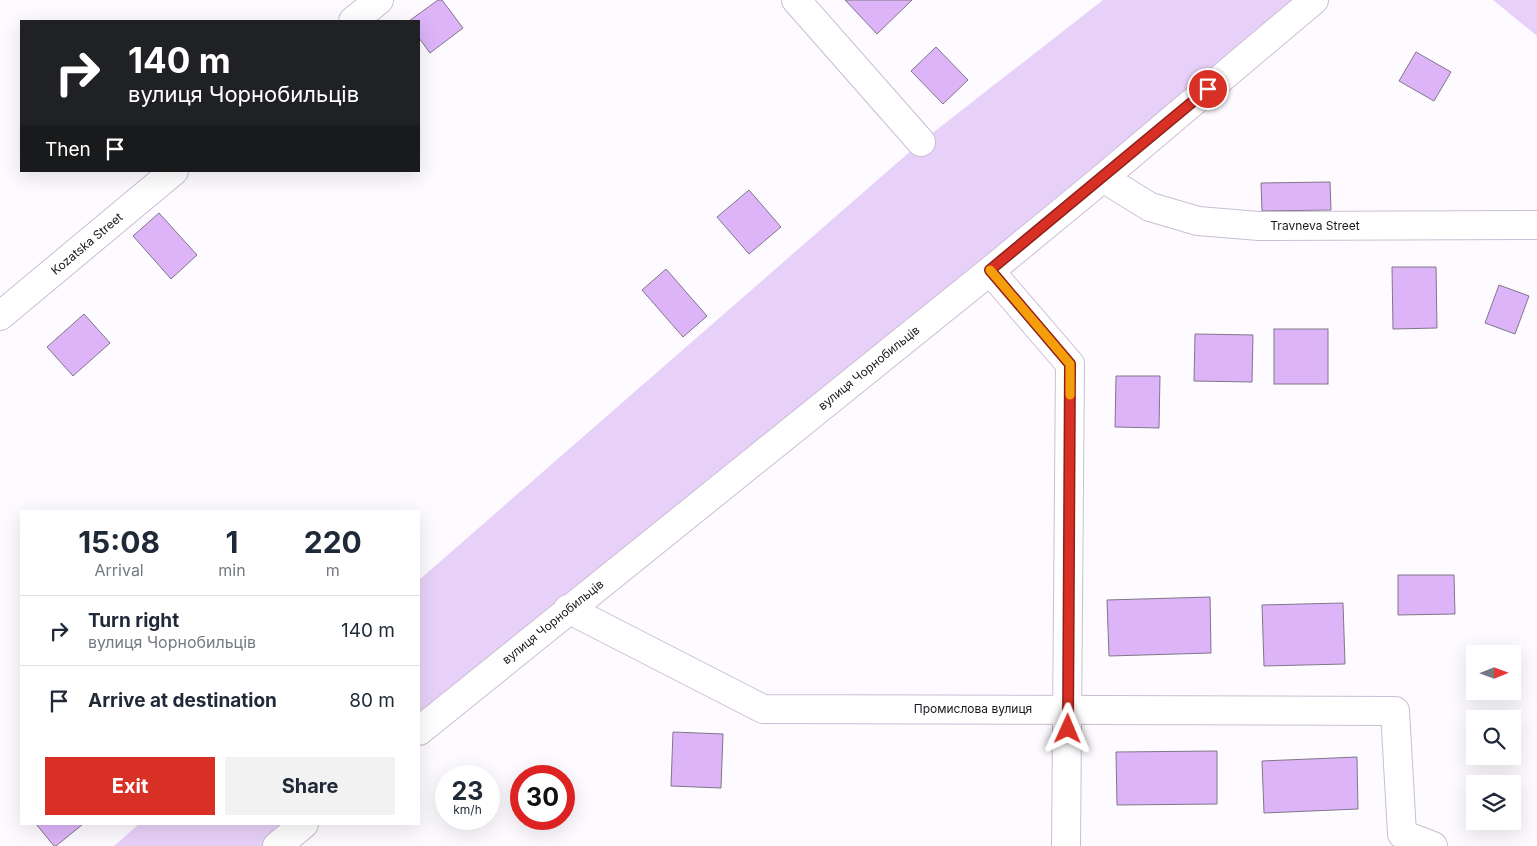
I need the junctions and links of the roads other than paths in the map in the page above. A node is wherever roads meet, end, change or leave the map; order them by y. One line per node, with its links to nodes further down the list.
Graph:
1 (379, 0): 4 (street)
2 (796, 0): 5 (street)
3 (1314, 0): 7 (street, вулиця Чорнобильців)
4 (354, 20)
5 (921, 142)
6 (173, 172): 10 (street, Kozatska Street)
7 (1103, 178): 8 (street, Travneva Street); 9 (street, вулиця Чорнобильців)
8 (1537, 225)
9 (990, 270): 11 (street, вулиця Чорнобильців); 12 (street)
10 (0, 316)
11 (568, 609): 12 (street, Промислова вулиця); 13 (street, вулиця Чорнобильців)
12 (1068, 710): 16 (street); 17 (street, Промислова вулиця)
13 (420, 730)
14 (303, 825): 15 (street)
15 (277, 846)
16 (1066, 846)
17 (1433, 846)

